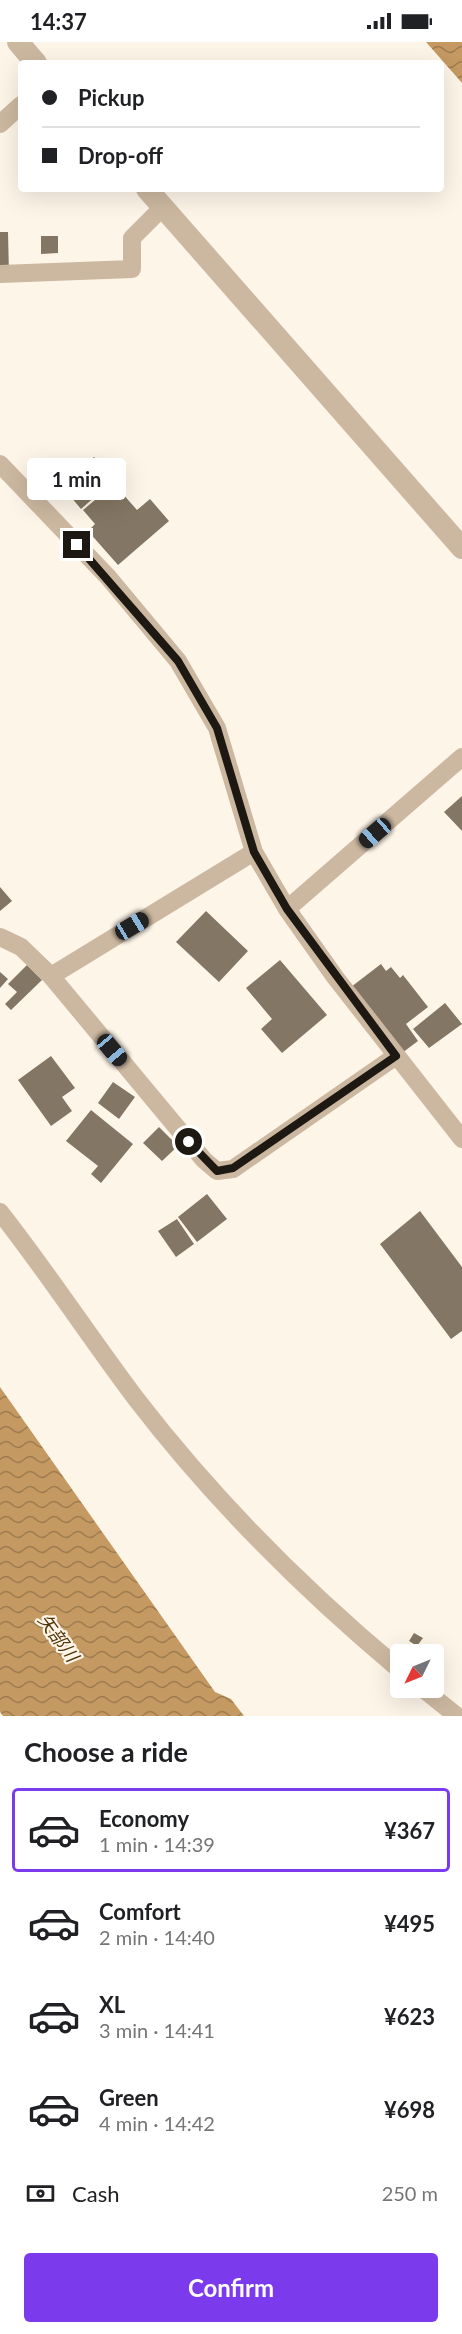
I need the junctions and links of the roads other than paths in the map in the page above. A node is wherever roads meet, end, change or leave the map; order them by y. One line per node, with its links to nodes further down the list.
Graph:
1 (18, 42): 2 (street)
2 (33, 60)
3 (18, 108): 4 (street)
4 (0, 123)
5 (150, 192): 6 (street)
6 (163, 207): 7 (street); 9 (street)
7 (0, 274)
8 (0, 464): 11 (street)
9 (462, 548)
10 (462, 757): 12 (street)
11 (254, 852): 12 (street); 14 (street)
12 (287, 909): 15 (street)
13 (0, 937): 14 (street)
14 (51, 976): 15 (street)
15 (396, 1056): 16 (street)
16 (462, 1138)
17 (0, 1212): 18 (street)
18 (390, 1661)
19 (434, 1698): 20 (street)
20 (457, 1716)

